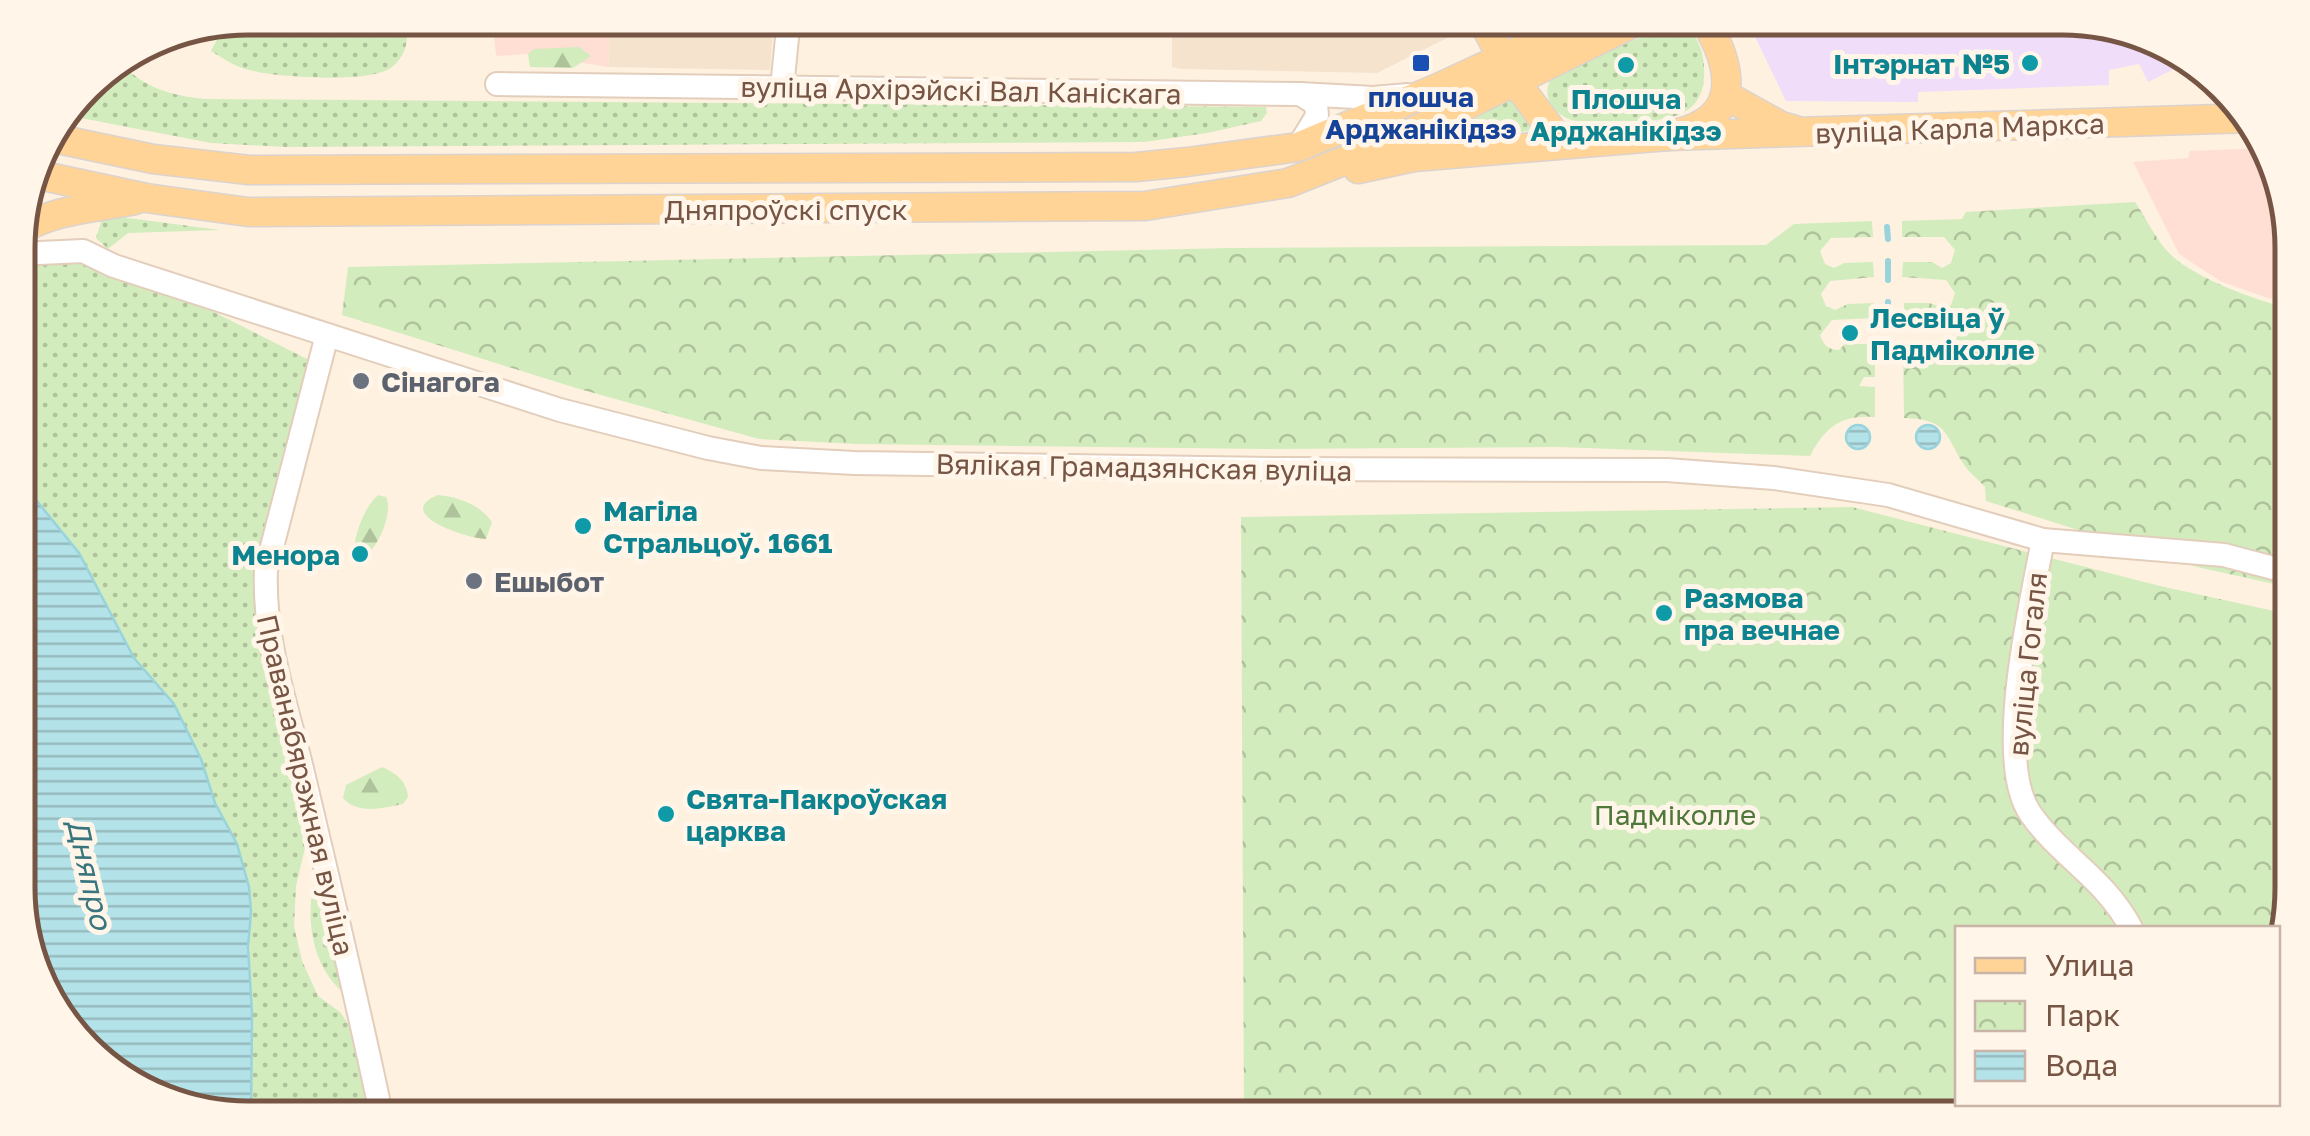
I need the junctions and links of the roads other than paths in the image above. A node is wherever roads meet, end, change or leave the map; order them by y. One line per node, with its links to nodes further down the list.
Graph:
1 (787, 35): 8 (street)
2 (1490, 35): 6 (main road)
3 (1562, 35): 6 (main road)
4 (1598, 35): 6 (main road)
5 (1714, 35): 11 (main road)
6 (1508, 69): 9 (main road, Дняпроўскі спуск); 16 (main road); 19 (main road, Дняпроўскі спуск)
7 (497, 84): 8 (street, вуліца Архірэйскі Вал Каніскага)
8 (782, 88): 10 (street, вуліца Архірэйскі Вал Каніскага)
9 (1426, 93): 10 (street, вуліца Архірэйскі Вал Каніскага); 17 (main road, Дняпроўскі спуск)
10 (1300, 94): 17 (street)
11 (1726, 95): 13 (main road); 14 (main road)
12 (2230, 119): 13 (main road, вуліца Карла Маркса)
13 (1806, 133): 14 (main road, вуліца Карла Маркса)
14 (1668, 136): 16 (main road)
15 (64, 141): 17 (main road, Дняпроўскі спуск)
16 (1562, 144): 19 (main road)
17 (1298, 147)
18 (48, 177): 20 (main road, Дняпроўскі спуск)
19 (1288, 183): 20 (main road, Дняпроўскі спуск)
20 (146, 198): 21 (main road)
21 (94, 208): 22 (main road); 23 (street)
22 (37, 223)
23 (83, 251): 24 (street, Вялікая Грамадзянская вуліца); 25 (street, Вялікая Грамадзянская вуліца)
24 (35, 253)
25 (327, 335): 26 (street, Вялікая Грамадзянская вуліца); 29 (street, Праванабярэжная вуліца)
26 (2042, 540): 27 (street, Вялікая Грамадзянская вуліца); 28 (street, вуліца Гогаля)
27 (2275, 568)
28 (2130, 926)
29 (378, 1101)

